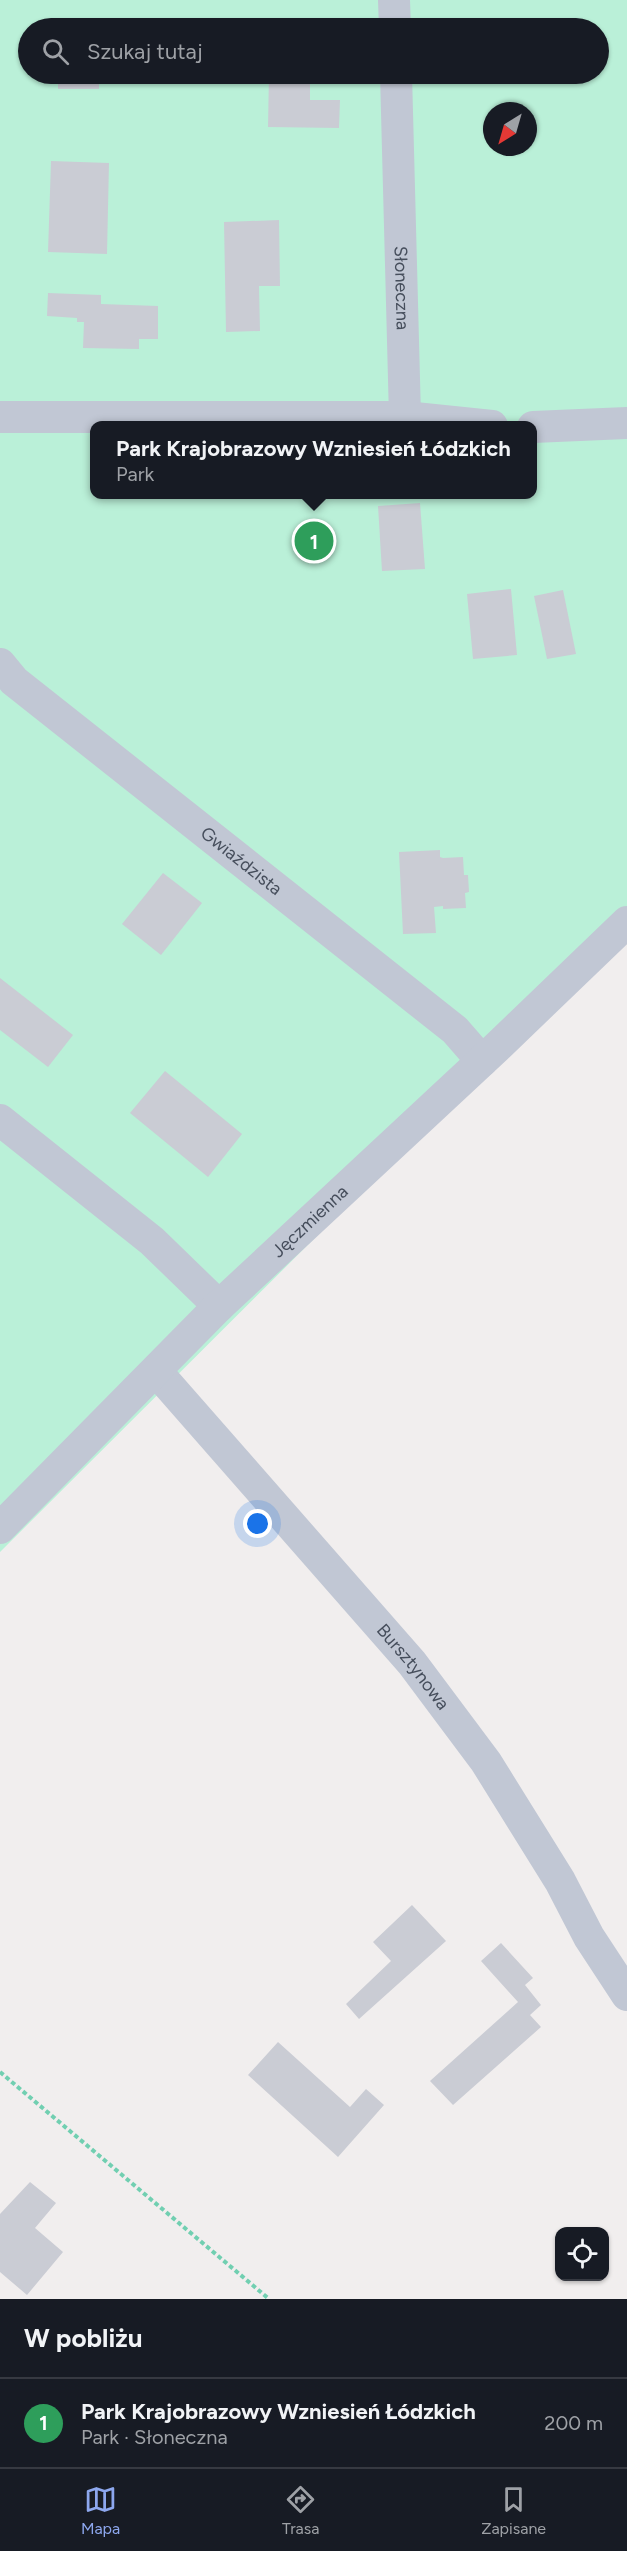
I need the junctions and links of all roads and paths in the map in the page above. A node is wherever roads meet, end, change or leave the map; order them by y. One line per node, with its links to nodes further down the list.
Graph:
1 (394, 0): 2 (street)
2 (395, 18)
3 (396, 84): 5 (street, Słoneczna)
4 (0, 417): 5 (street)
5 (405, 417): 6 (street)
6 (444, 421)
7 (627, 423): 8 (street)
8 (537, 427)
9 (0, 664): 11 (street, Gwiaździsta)
10 (627, 922): 11 (street, Jęczmienna)
11 (482, 1061): 13 (street, Jęczmienna)
12 (0, 1120): 13 (street)
13 (219, 1306): 14 (street, Jęczmienna)
14 (156, 1371): 15 (street, Jęczmienna); 16 (street, Bursztynowa)
15 (0, 1528)
16 (627, 1995)
17 (0, 2072): 18 (path)
18 (269, 2299)

